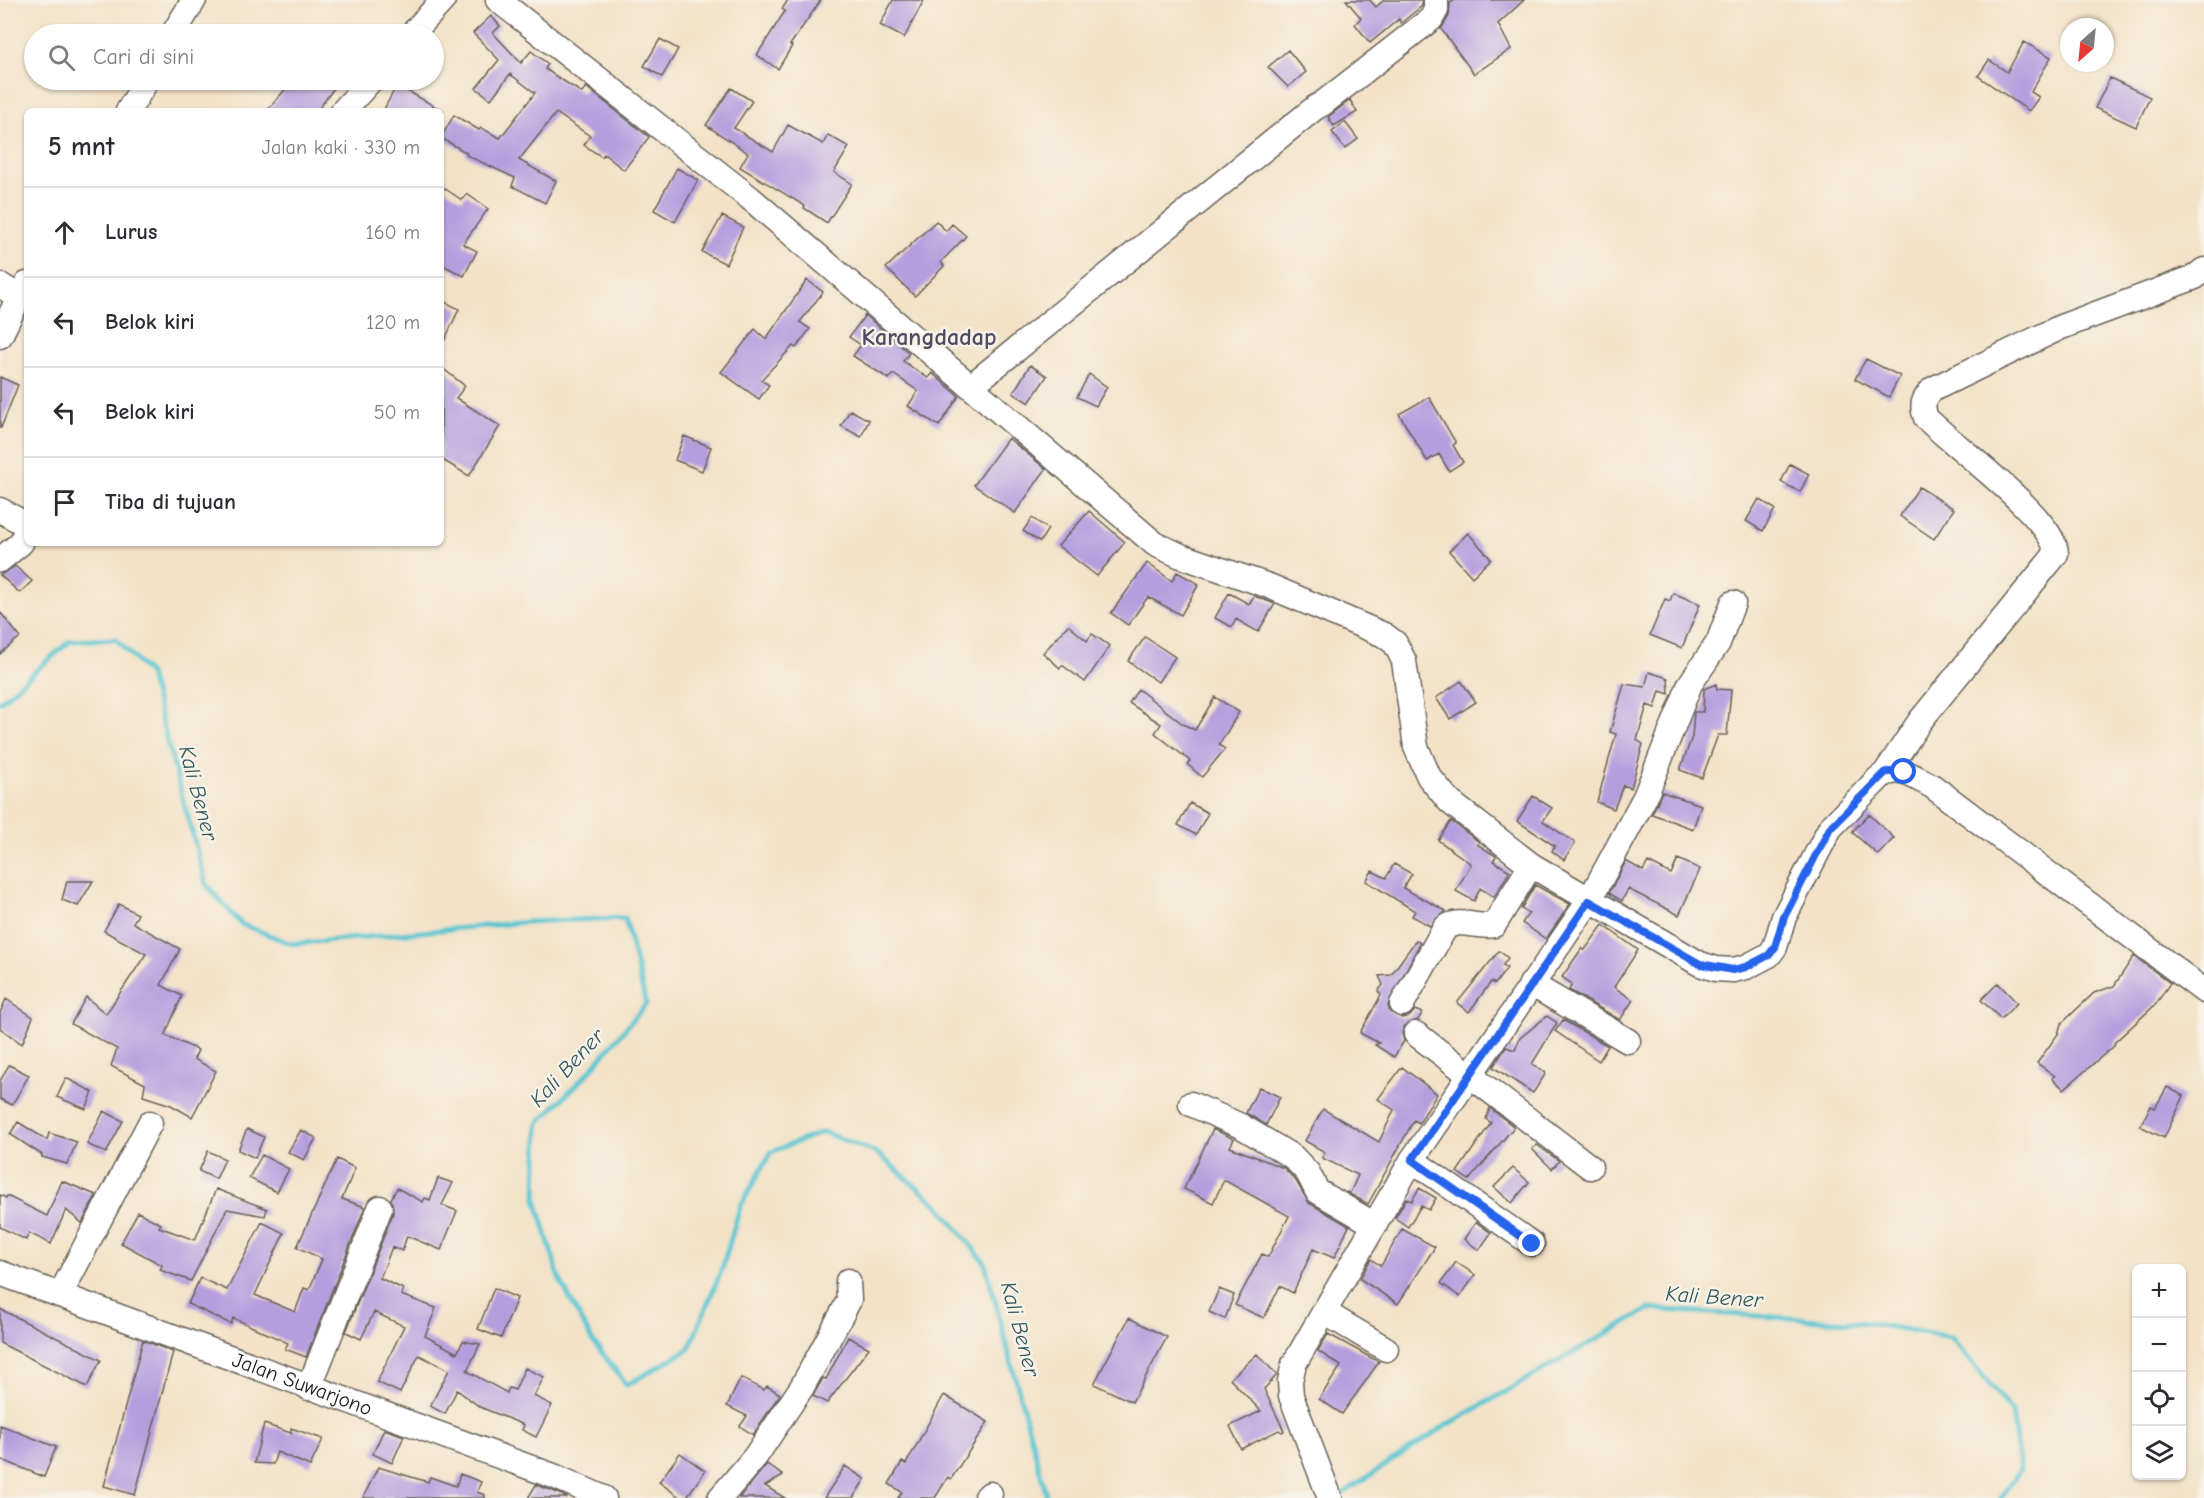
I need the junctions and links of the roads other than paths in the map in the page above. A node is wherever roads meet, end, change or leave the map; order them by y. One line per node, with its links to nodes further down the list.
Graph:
1 (194, 0): 5 (street)
2 (442, 0): 6 (street)
3 (498, 0): 14 (street)
4 (1436, 0): 14 (street)
5 (179, 24)
6 (421, 24)
7 (141, 90): 9 (street)
8 (362, 90): 10 (street)
9 (130, 108)
10 (346, 108)
11 (2204, 270): 20 (street)
12 (16, 289): 13 (street)
13 (0, 336)
14 (971, 386): 23 (street)
15 (0, 510): 16 (street)
16 (24, 523)
17 (24, 536): 18 (street)
18 (0, 560)
19 (1733, 603): 24 (street)
20 (1905, 747): 21 (street); 22 (street)
21 (1886, 772): 22 (street); 24 (street)
22 (1932, 786): 26 (street)
23 (1531, 866): 24 (street); 27 (street)
24 (1589, 901): 25 (street)
25 (1531, 984): 29 (street); 30 (street)
26 (2204, 991)
27 (1402, 1004)
28 (1416, 1034): 30 (street)
29 (1628, 1041)
30 (1469, 1075): 33 (street); 34 (street)
31 (1191, 1104): 36 (street)
32 (150, 1123): 40 (street)
33 (1412, 1160): 36 (street); 37 (street)
34 (1590, 1167)
35 (380, 1208): 43 (street)
36 (1375, 1225): 41 (street)
37 (1532, 1244)
38 (0, 1273): 40 (street, Jalan Suwarjono)
39 (848, 1281): 45 (street)
40 (60, 1296): 43 (street, Jalan Suwarjono)
41 (1324, 1312): 42 (street); 46 (street)
42 (1386, 1349)
43 (309, 1388): 44 (street, Jalan Suwarjono)
44 (604, 1498)
45 (720, 1498)
46 (1330, 1498)

